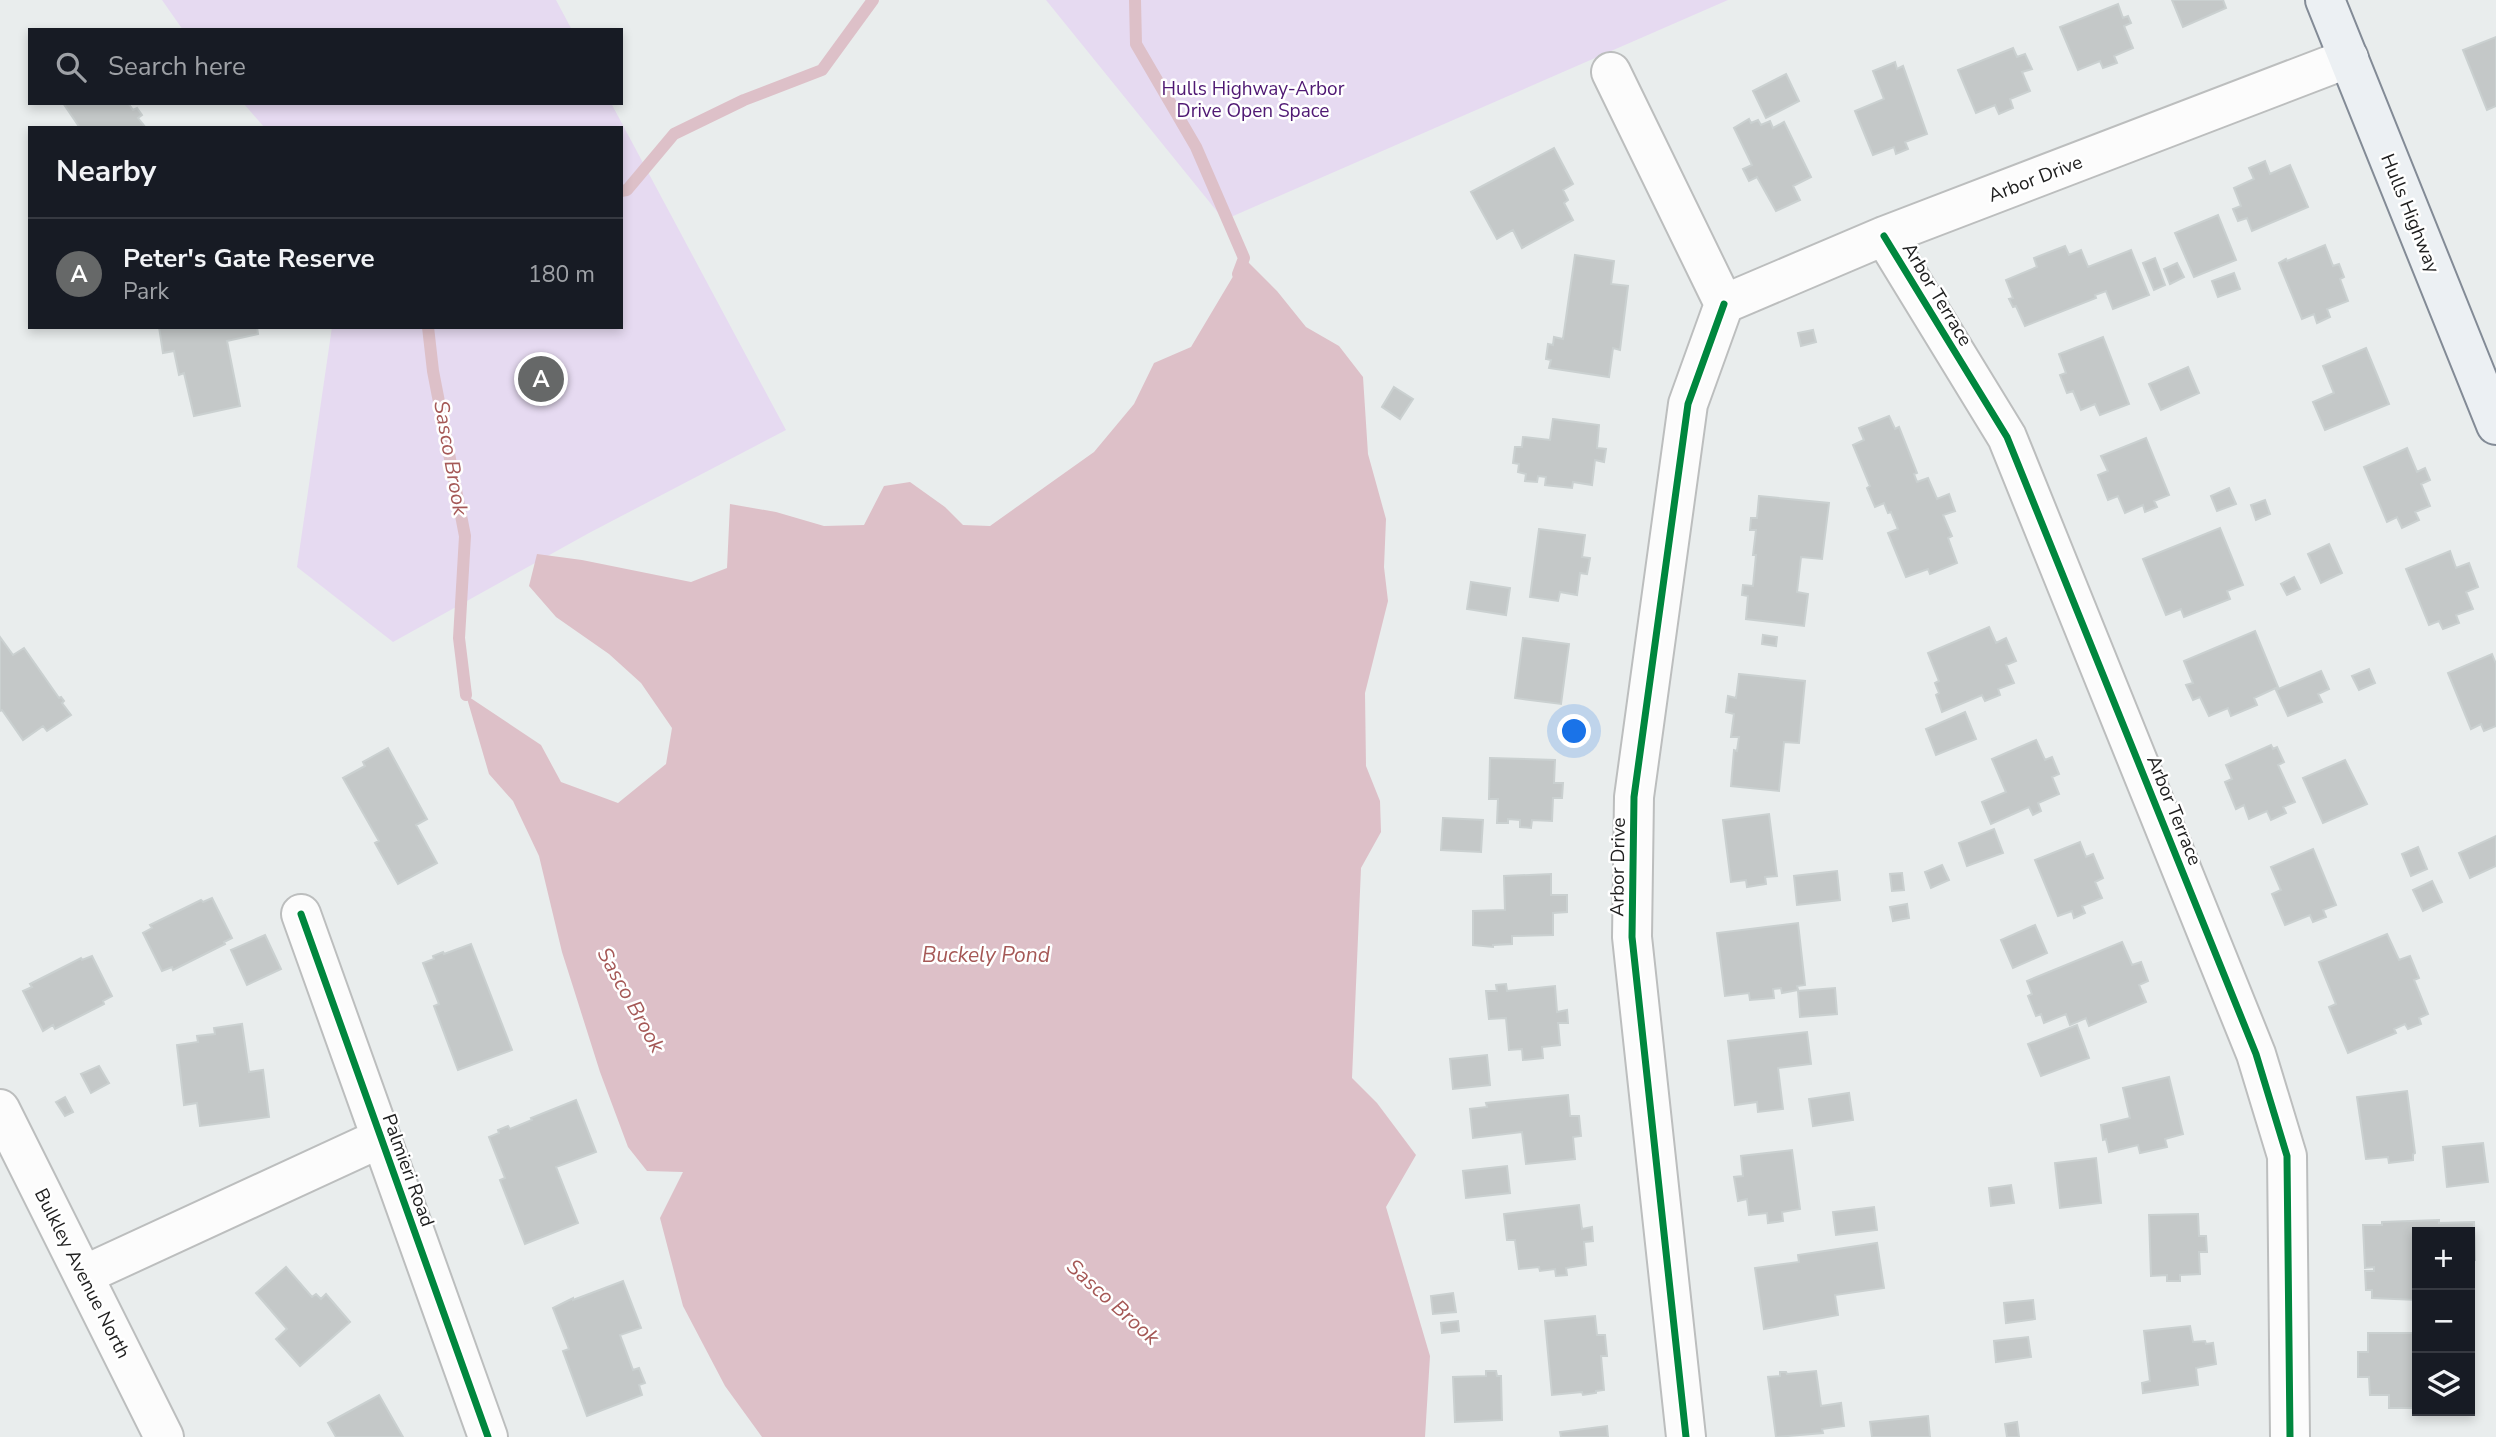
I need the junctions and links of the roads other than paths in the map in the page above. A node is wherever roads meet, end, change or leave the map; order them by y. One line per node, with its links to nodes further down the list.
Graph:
1 (2325, 0): 2 (street, Hulls Highway)
2 (2349, 58): 4 (street, Arbor Drive); 6 (street, Hulls Highway)
3 (1611, 72): 5 (street)
4 (1884, 236): 5 (street, Arbor Drive); 14 (street, Arbor Terrace)
5 (1724, 304): 13 (street, Arbor Drive)
6 (2496, 425)
7 (301, 914): 9 (street, Palmieri Road)
8 (0, 1110): 10 (street, Bulkley Avenue North)
9 (381, 1138): 10 (street, Palmieri Road); 12 (street, Palmieri Road)
10 (85, 1275): 11 (street, Bulkley Avenue North)
11 (164, 1437)
12 (488, 1437)
13 (1686, 1437)
14 (2290, 1437)

